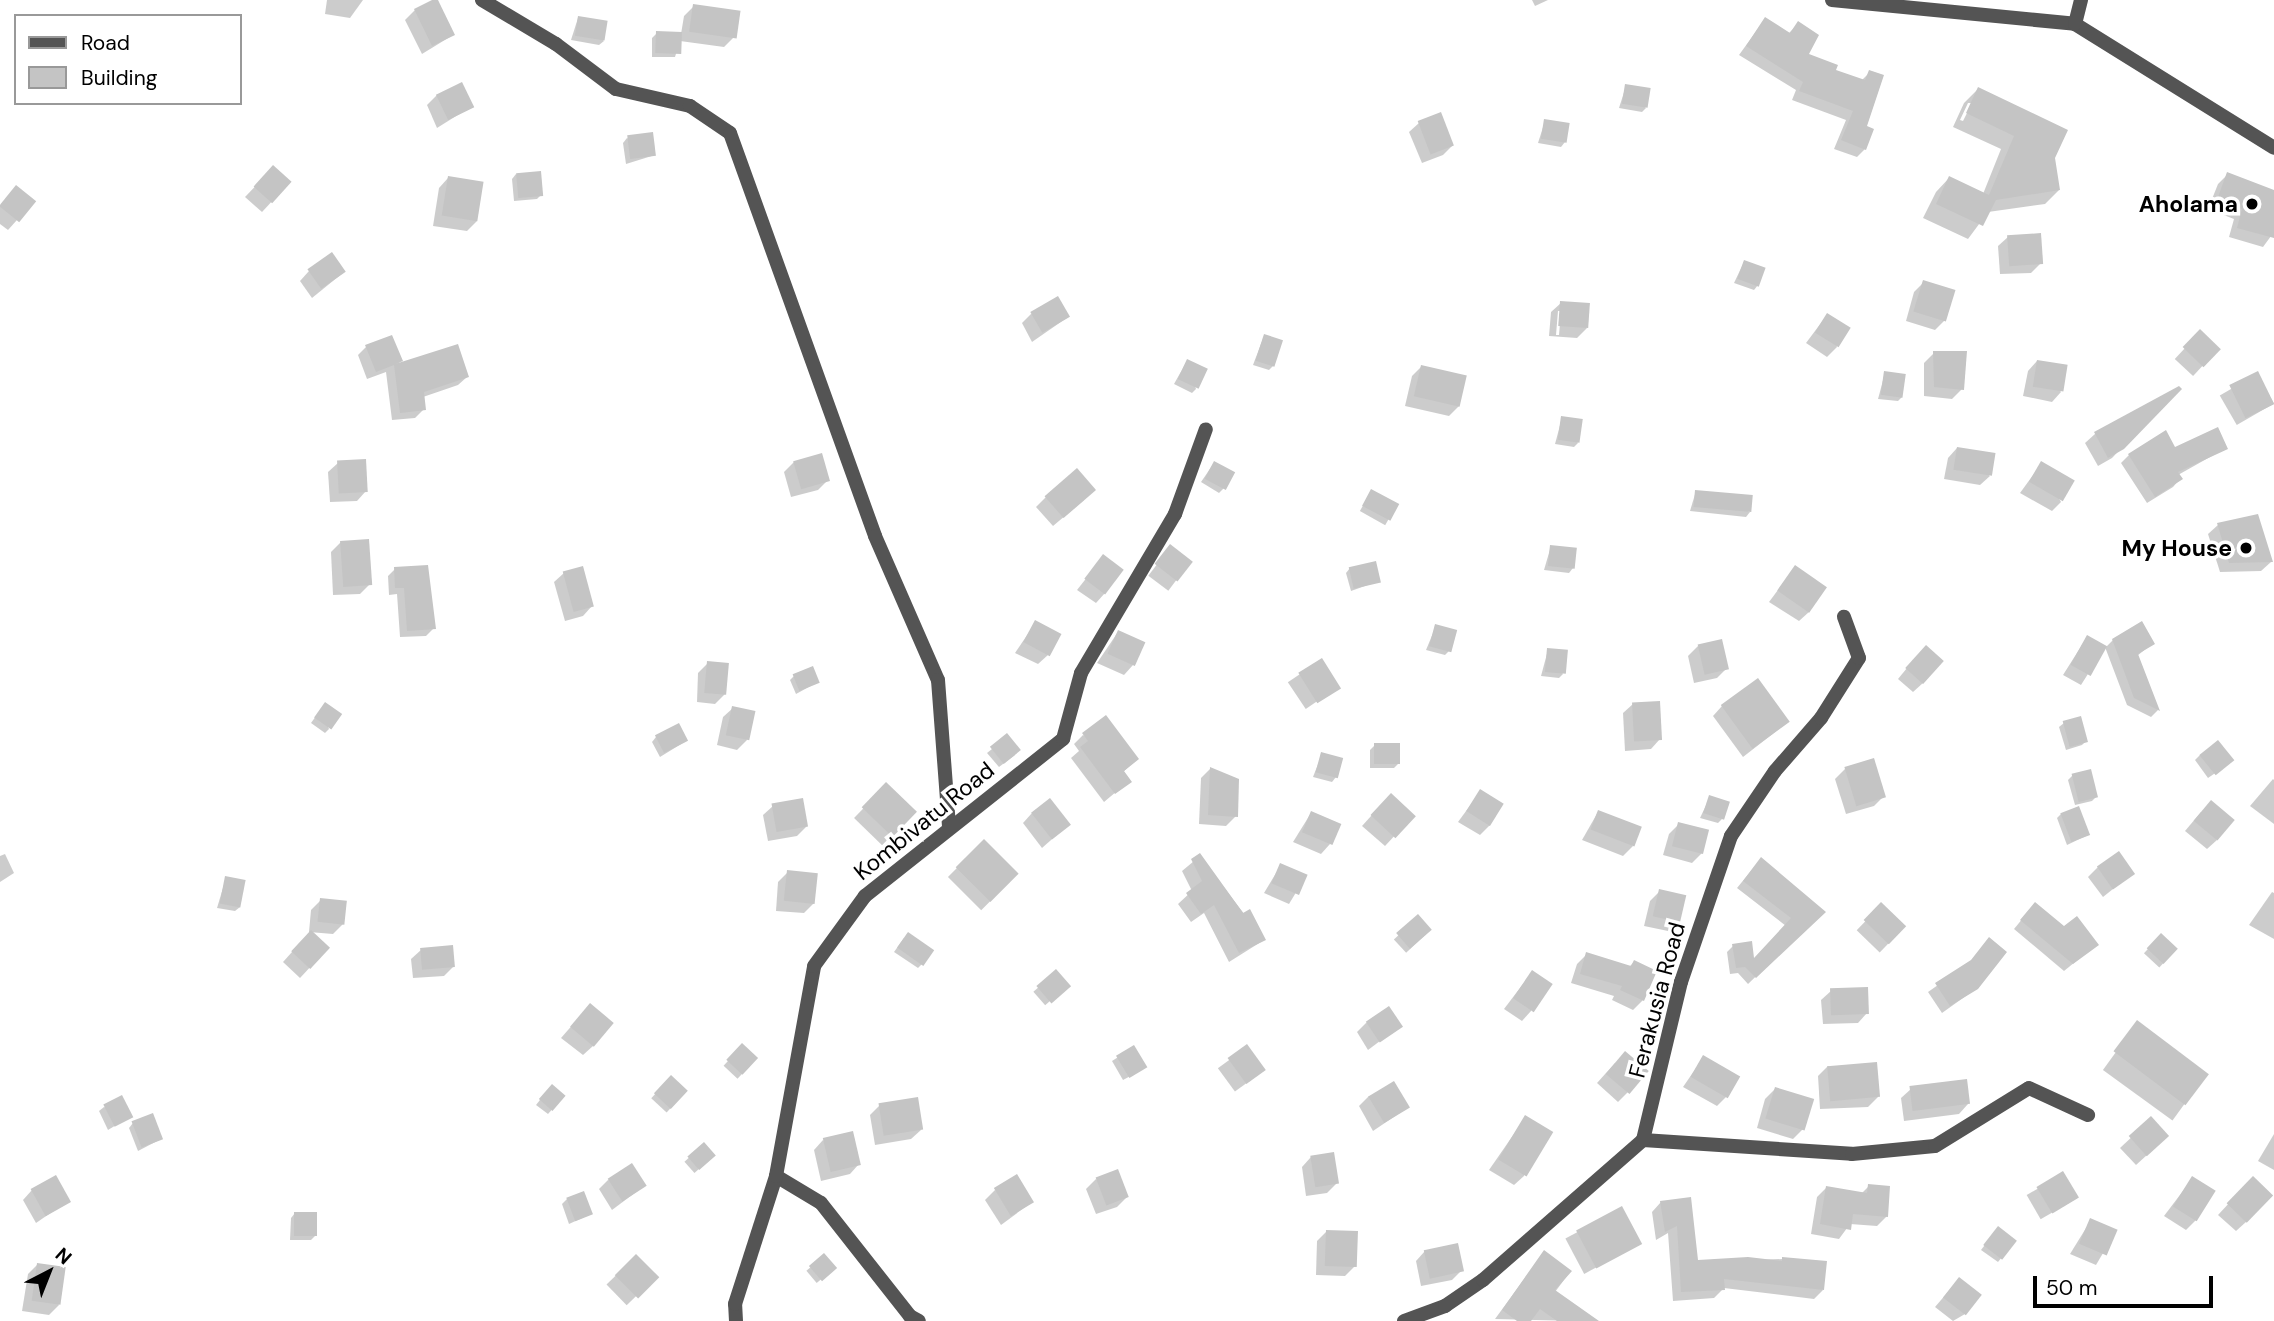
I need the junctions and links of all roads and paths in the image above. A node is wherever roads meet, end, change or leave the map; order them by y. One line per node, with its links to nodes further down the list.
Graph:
1 (482, 0): 8 (street)
2 (1832, 0): 4 (street)
3 (2081, 0): 4 (street)
4 (2075, 24): 5 (street)
5 (2274, 148)
6 (1206, 429): 8 (street, Kombivatu Road)
7 (1844, 617): 10 (street, Ferakusia Road)
8 (949, 828): 11 (street, Kombivatu Road)
9 (2088, 1115): 10 (street)
10 (1643, 1140): 14 (street)
11 (776, 1176): 12 (street, Kombivatu Road); 13 (street)
12 (736, 1321)
13 (919, 1321)
14 (1404, 1321)

